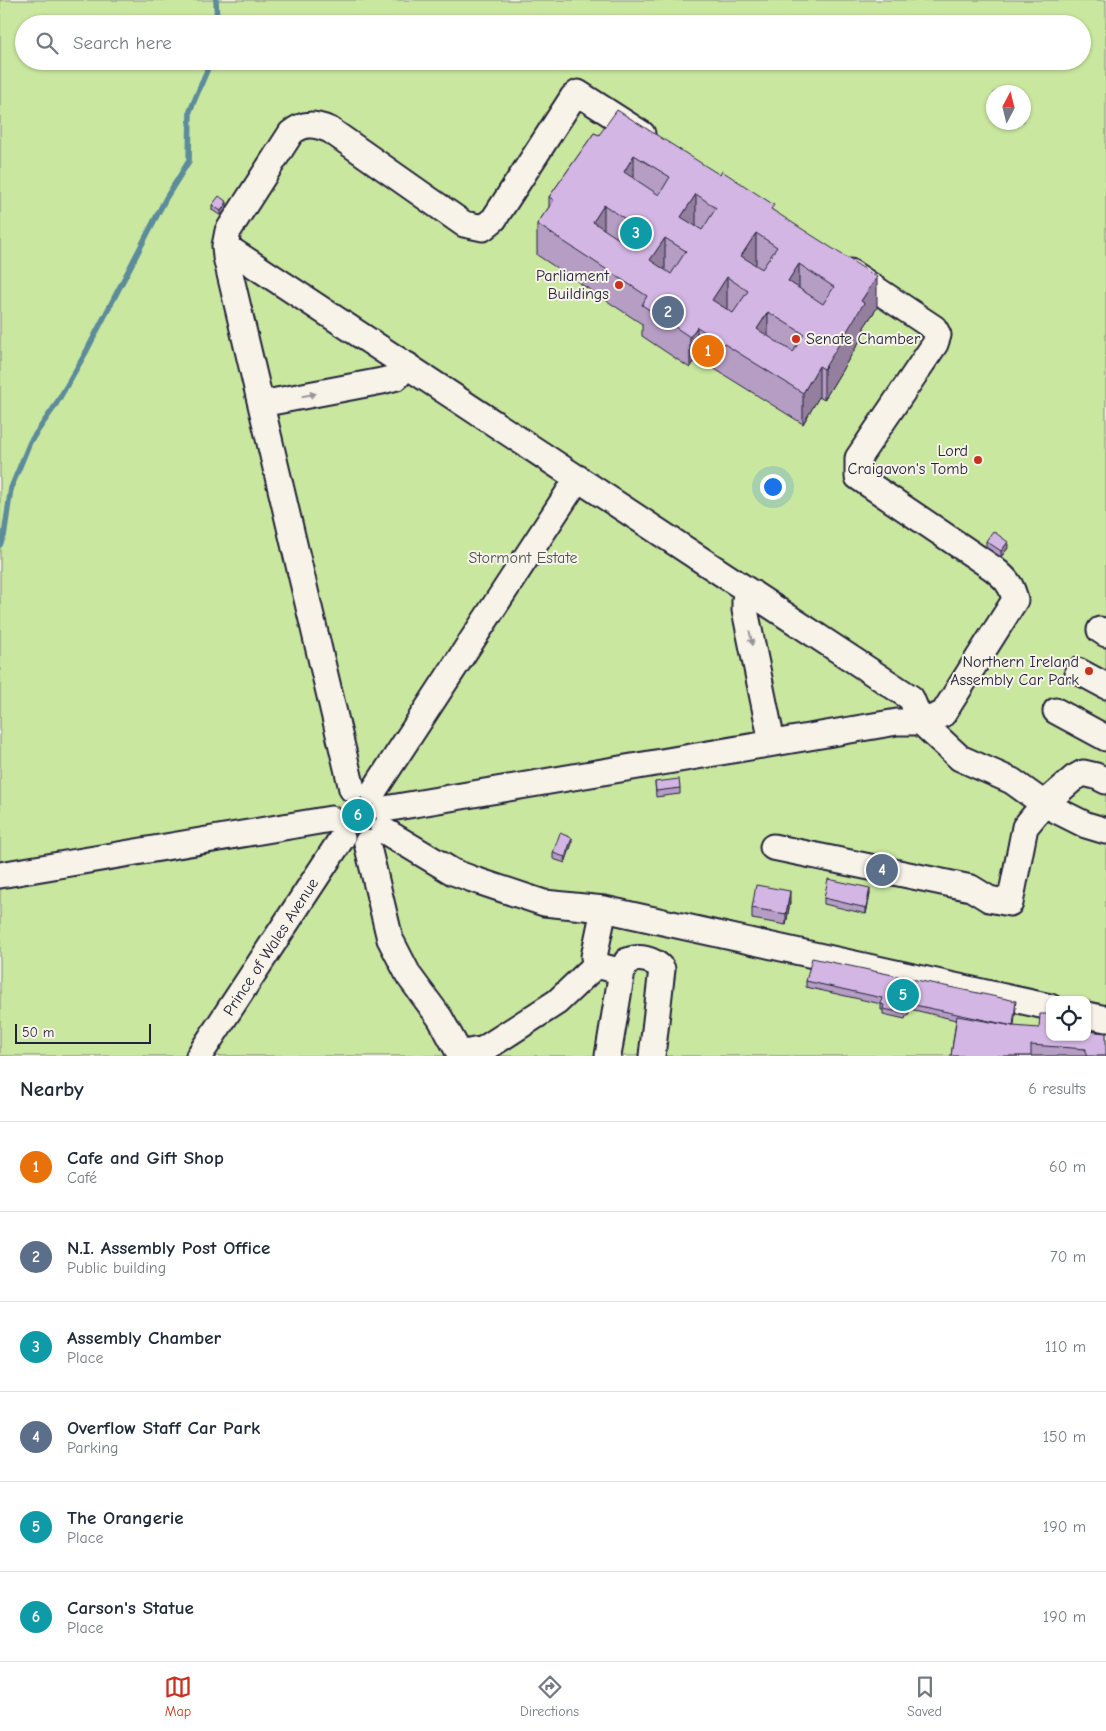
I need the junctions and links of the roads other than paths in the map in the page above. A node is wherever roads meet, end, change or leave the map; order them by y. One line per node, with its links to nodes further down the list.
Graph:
1 (665, 149): 2 (lane)
2 (225, 246): 4 (lane); 5 (lane)
3 (828, 258): 11 (lane)
4 (407, 365): 5 (lane, one-way to 4); 6 (lane)
5 (261, 404): 16 (lane)
6 (578, 478): 7 (lane); 16 (lane, Prince of Wales Avenue)
7 (750, 592): 11 (lane); 13 (lane, one-way to 13)
8 (1078, 671): 9 (lane)
9 (1106, 686)
10 (1056, 711): 12 (lane)
11 (921, 722): 13 (lane); 15 (lane)
12 (1106, 738)
13 (772, 742): 16 (lane)
14 (1106, 781): 15 (lane)
15 (1044, 804): 18 (lane); 19 (lane)
16 (372, 813): 17 (lane); 17 (lane, Prince of Wales Avenue); 21 (lane); 27 (lane)
17 (337, 829): 20 (lane); 28 (lane, Prince of Wales Avenue)
18 (1106, 831)
19 (773, 847)
20 (0, 875)
21 (604, 910): 22 (lane); 24 (lane)
22 (596, 965): 23 (lane); 27 (lane)
23 (622, 971): 29 (lane); 30 (lane)
24 (1046, 1006)
25 (1091, 1016): 26 (lane)
26 (1106, 1019)
27 (461, 1055)
28 (199, 1056)
29 (608, 1056)
30 (652, 1056)

